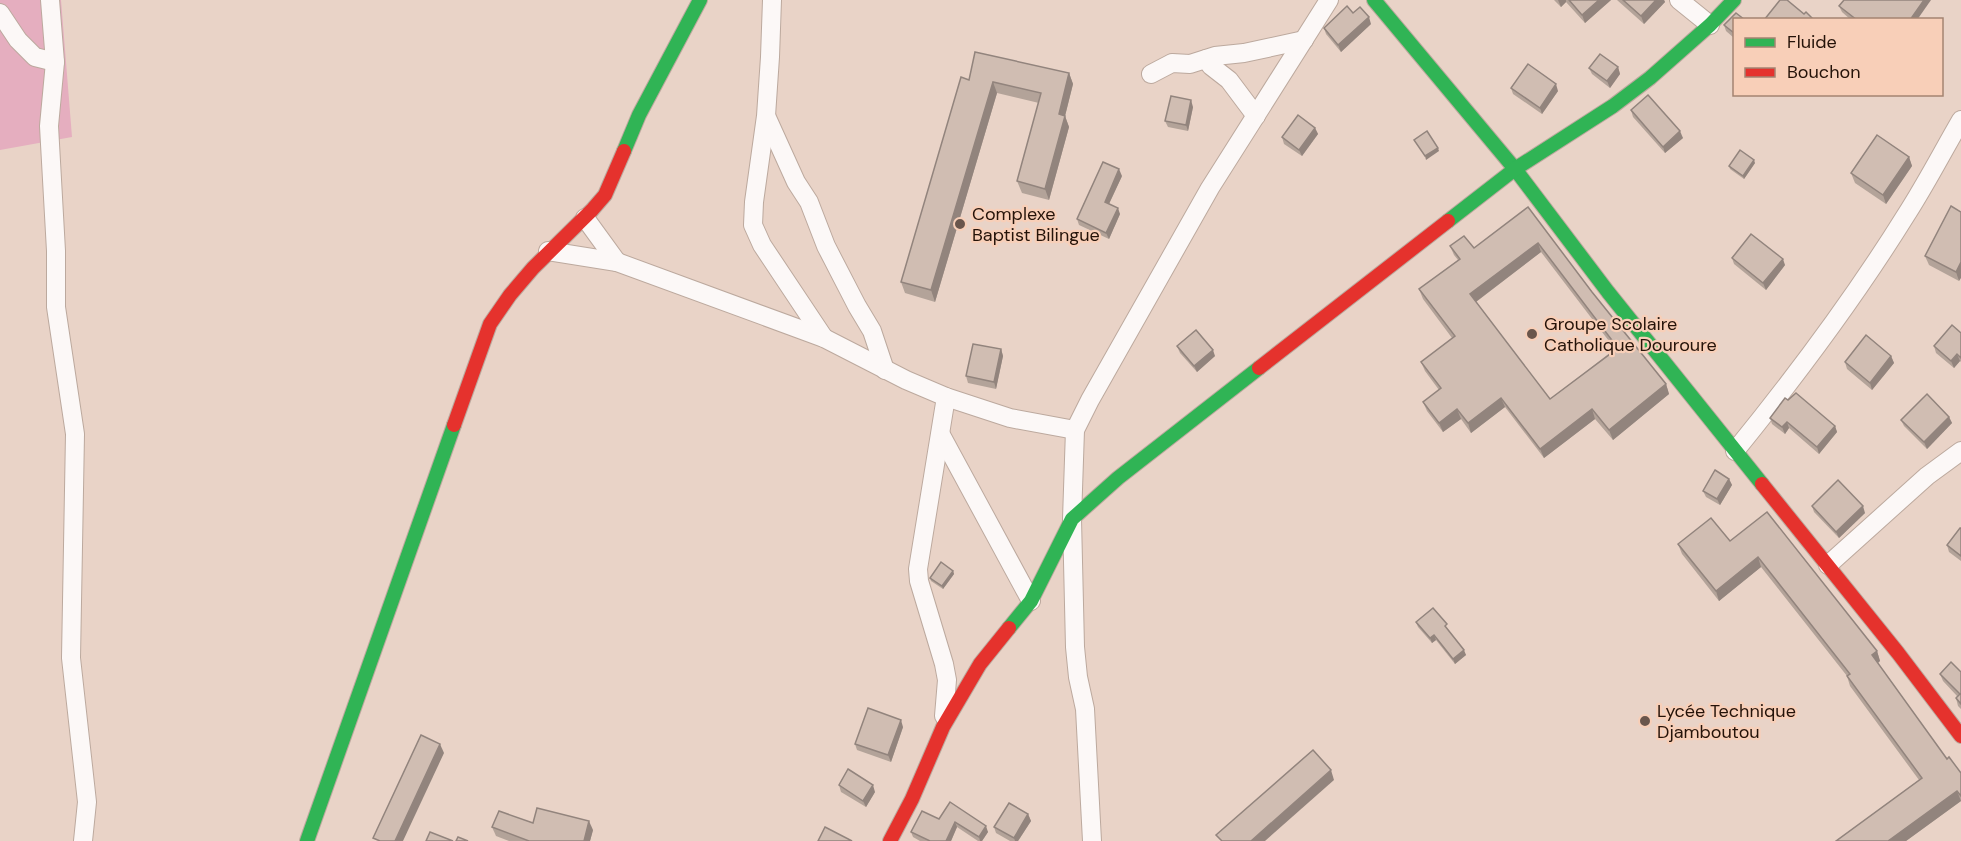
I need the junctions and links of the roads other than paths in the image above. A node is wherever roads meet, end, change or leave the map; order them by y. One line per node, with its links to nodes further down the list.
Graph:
1 (50, 0): 12 (street)
2 (700, 0): 18 (street)
3 (772, 0): 14 (street)
4 (1329, 0): 10 (street)
5 (1374, 0): 17 (street)
6 (1679, 0): 9 (street)
7 (1734, 0): 9 (street)
8 (0, 13): 12 (street)
9 (1710, 24): 17 (street)
10 (1304, 40): 11 (street); 15 (street)
11 (1206, 59): 13 (street); 15 (street)
12 (55, 62): 33 (street)
13 (1151, 74)
14 (766, 116): 21 (street); 22 (street)
15 (1256, 116): 24 (street)
16 (1961, 120): 26 (street)
17 (1515, 169): 26 (street); 28 (street)
18 (585, 218): 19 (street); 20 (street)
19 (548, 251): 20 (street); 34 (street)
20 (617, 262): 21 (street)
21 (824, 338): 22 (street)
22 (885, 370): 23 (street)
23 (946, 398): 24 (street); 25 (street)
24 (1075, 430): 28 (street)
25 (941, 435): 30 (street); 31 (street)
26 (1735, 451): 29 (street)
27 (1961, 451): 29 (street)
28 (1072, 519): 30 (street); 36 (street)
29 (1828, 565): 32 (street)
30 (1030, 601): 31 (street)
31 (943, 727): 35 (street)
32 (1961, 736)
33 (82, 841)
34 (307, 841)
35 (890, 841)
36 (1092, 841)

